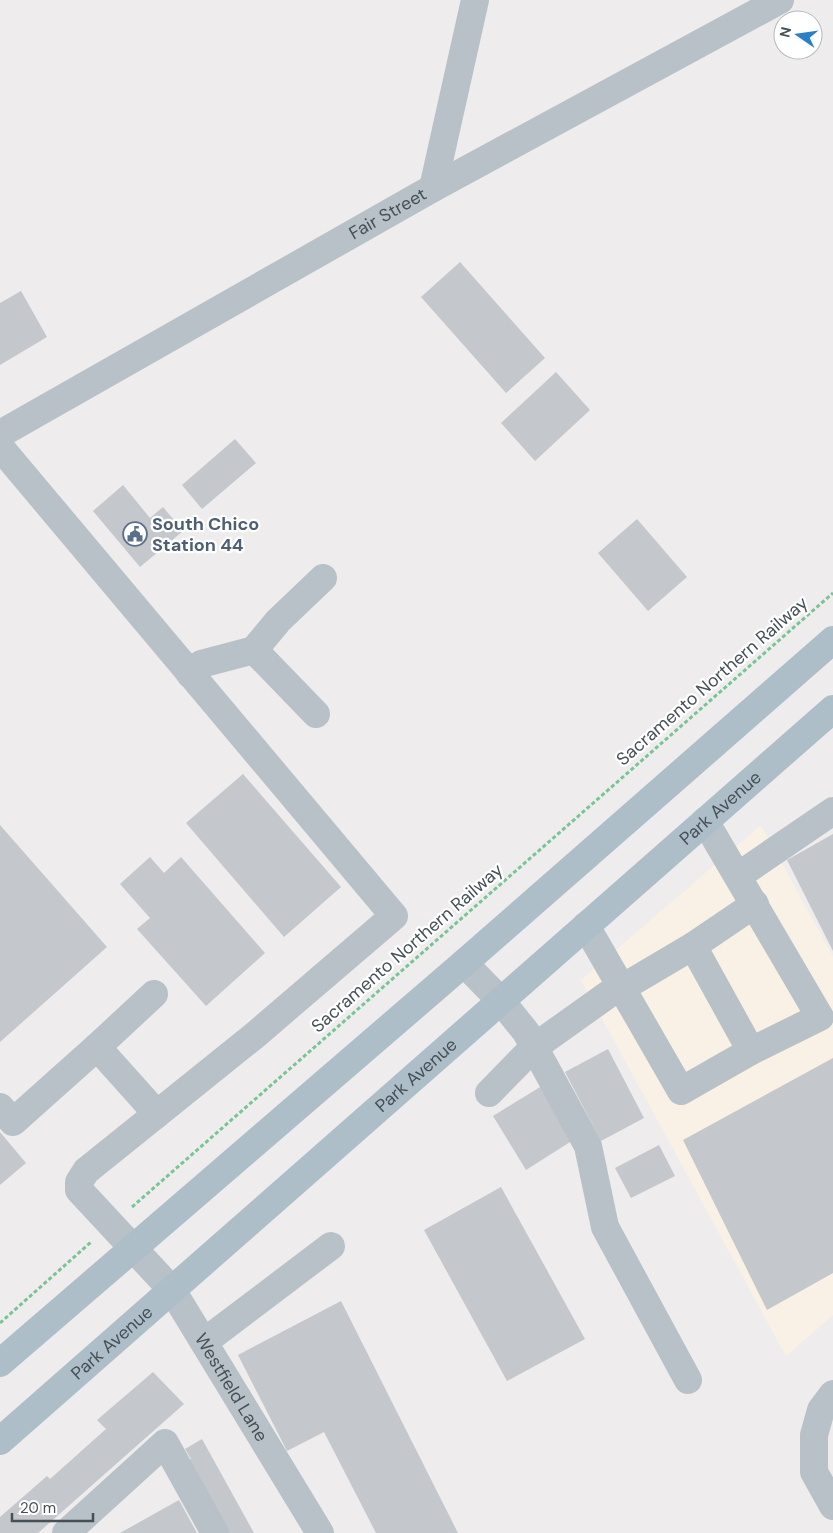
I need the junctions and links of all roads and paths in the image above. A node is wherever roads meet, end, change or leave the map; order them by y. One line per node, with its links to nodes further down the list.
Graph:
1 (475, 0): 3 (street)
2 (780, 0): 3 (street, Fair Street)
3 (433, 188): 4 (street, Fair Street)
4 (0, 434)
5 (0, 447): 10 (street)
6 (323, 578): 9 (street)
7 (833, 593): 30 (path, Sacramento Northern Railway)
8 (833, 640): 19 (main road)
9 (254, 650): 10 (street); 12 (street)
10 (190, 674): 29 (street, Westfield Lane)
11 (833, 709): 14 (main road, Park Avenue)
12 (316, 714)
13 (833, 811): 15 (street)
14 (706, 821): 15 (street); 17 (main road, Park Avenue)
15 (738, 876): 16 (street)
16 (755, 904): 18 (street); 23 (street)
17 (586, 926): 20 (street); 22 (main road, Park Avenue)
18 (693, 946): 20 (street); 26 (street)
19 (464, 963): 22 (street); 32 (main road)
20 (621, 987): 25 (street); 26 (street)
21 (154, 994): 24 (street)
22 (501, 1001): 25 (street); 33 (main road, Park Avenue)
23 (826, 1021): 26 (street)
24 (97, 1047): 28 (street); 29 (street)
25 (533, 1048): 27 (street); 37 (street)
26 (751, 1051)
27 (489, 1093)
28 (0, 1107)
29 (157, 1114): 30 (street, Westfield Lane)
30 (112, 1224): 32 (street, Westfield Lane); 34 (path, Sacramento Northern Railway)
31 (331, 1246): 35 (street)
32 (135, 1247): 33 (street, Westfield Lane); 36 (main road)
33 (172, 1290): 35 (street, Westfield Lane); 39 (main road, Park Avenue)
34 (0, 1323)
35 (204, 1342): 43 (street, Westfield Lane)
36 (0, 1363)
37 (688, 1380)
38 (833, 1394): 40 (street)
39 (0, 1441)
40 (833, 1506)
41 (66, 1533): 42 (street)
42 (215, 1533)
43 (320, 1533)

